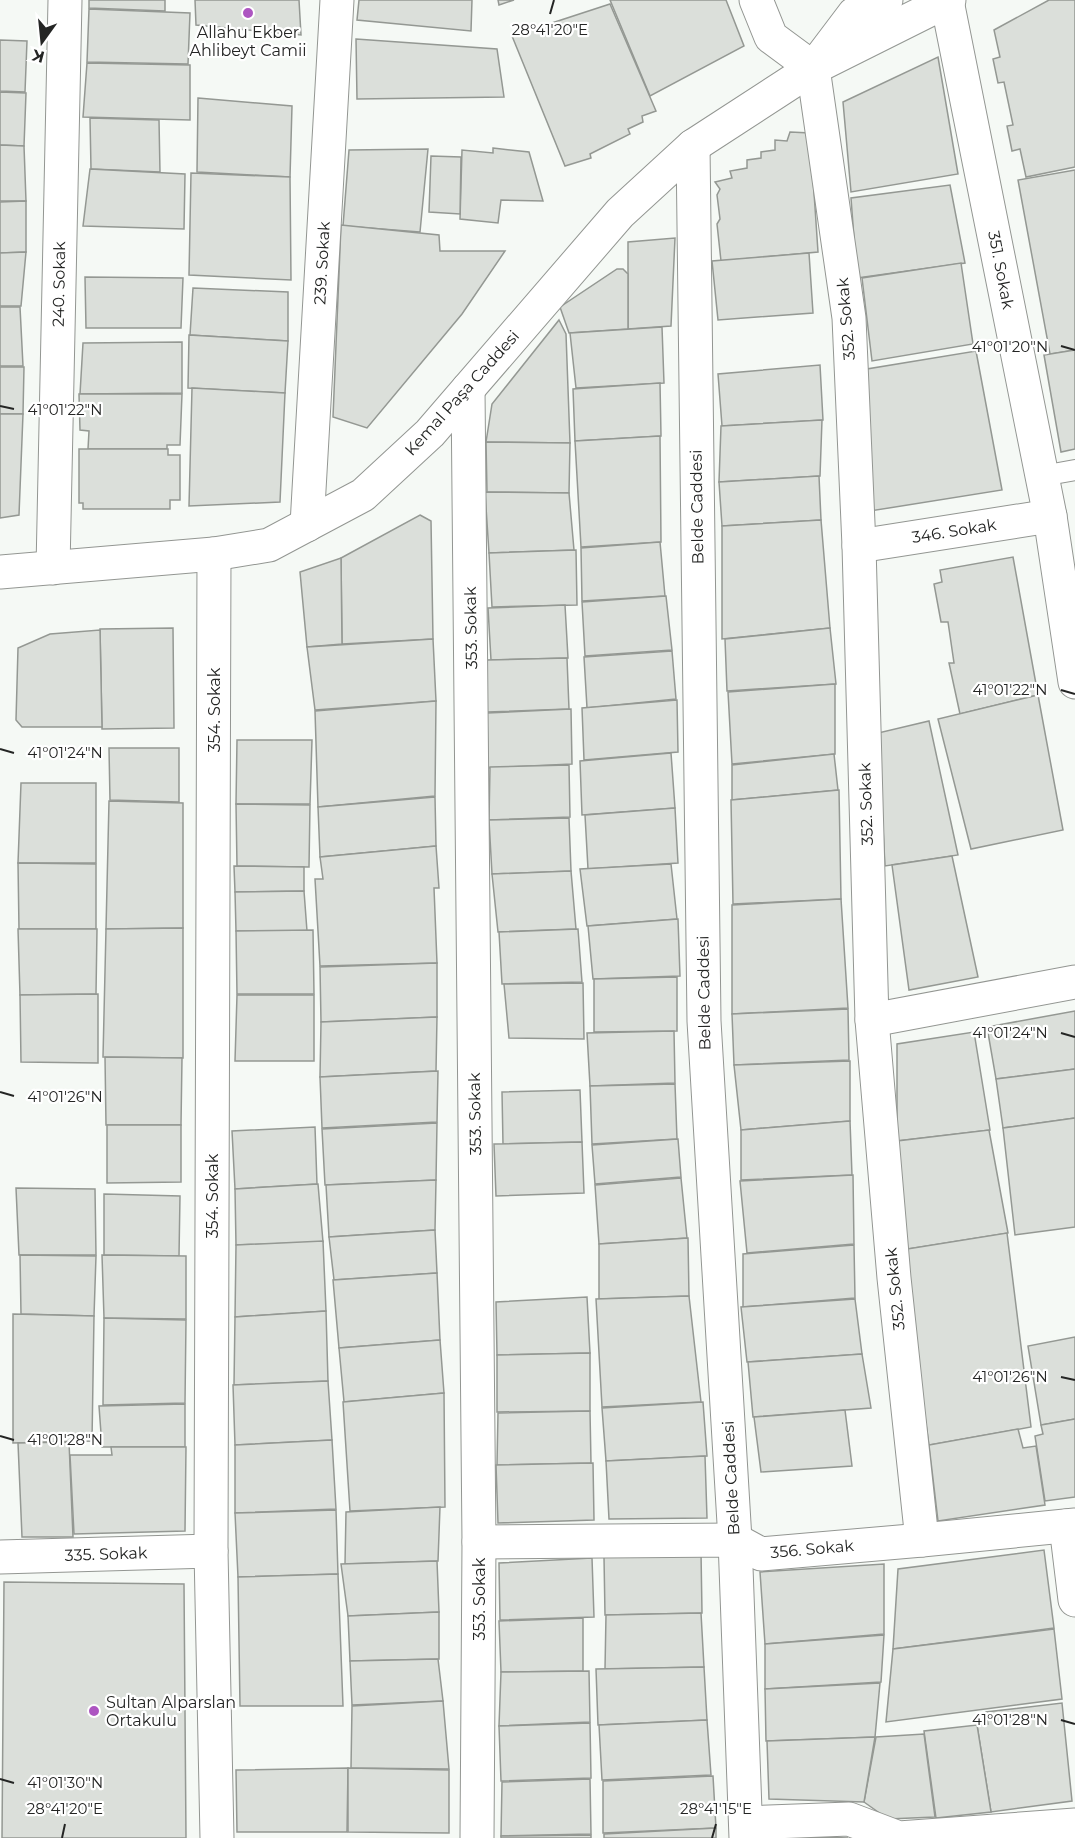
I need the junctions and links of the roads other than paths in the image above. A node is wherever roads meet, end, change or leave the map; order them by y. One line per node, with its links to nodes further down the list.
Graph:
1 (65, 0): 15 (street, 240. Sokak)
2 (337, 0): 12 (street, 239. Sokak)
3 (756, 0): 6 (street)
4 (886, 0): 6 (street, Kemal Paşa Caddesi)
5 (948, 1): 6 (street, Kemal Paşa Caddesi); 10 (street, 351. Sokak)
6 (813, 68): 7 (street, Kemal Paşa Caddesi); 13 (street, 352. Sokak)
7 (693, 146): 8 (street, Kemal Paşa Caddesi); 21 (street, Belde Caddesi)
8 (468, 389): 12 (street, Kemal Paşa Caddesi); 23 (street, 353. Sokak)
9 (1075, 470): 10 (lane)
10 (1042, 476): 11 (street, 351. Sokak)
11 (1050, 516): 13 (street, 346. Sokak); 17 (street, 351. Sokak)
12 (308, 525): 14 (street, Kemal Paşa Caddesi)
13 (859, 546): 19 (street, 352. Sokak)
14 (214, 554): 15 (street, Kemal Paşa Caddesi); 24 (street, 354. Sokak)
15 (53, 568): 16 (street, Kemal Paşa Caddesi)
16 (0, 572)
17 (1075, 682)
18 (1075, 982): 19 (street)
19 (872, 1020): 22 (street, 352. Sokak)
20 (1070, 1526): 22 (street, 356. Sokak); 26 (street)
21 (735, 1540): 22 (street, 356. Sokak); 23 (street, 356. Sokak); 28 (street, Belde Caddesi)
22 (922, 1540)
23 (479, 1542): 30 (street, 353. Sokak)
24 (211, 1551): 25 (street, 335. Sokak); 29 (street, 354. Sokak)
25 (0, 1557)
26 (1075, 1600)
27 (1075, 1825): 28 (street)
28 (746, 1830)
29 (217, 1838)
30 (477, 1838)

